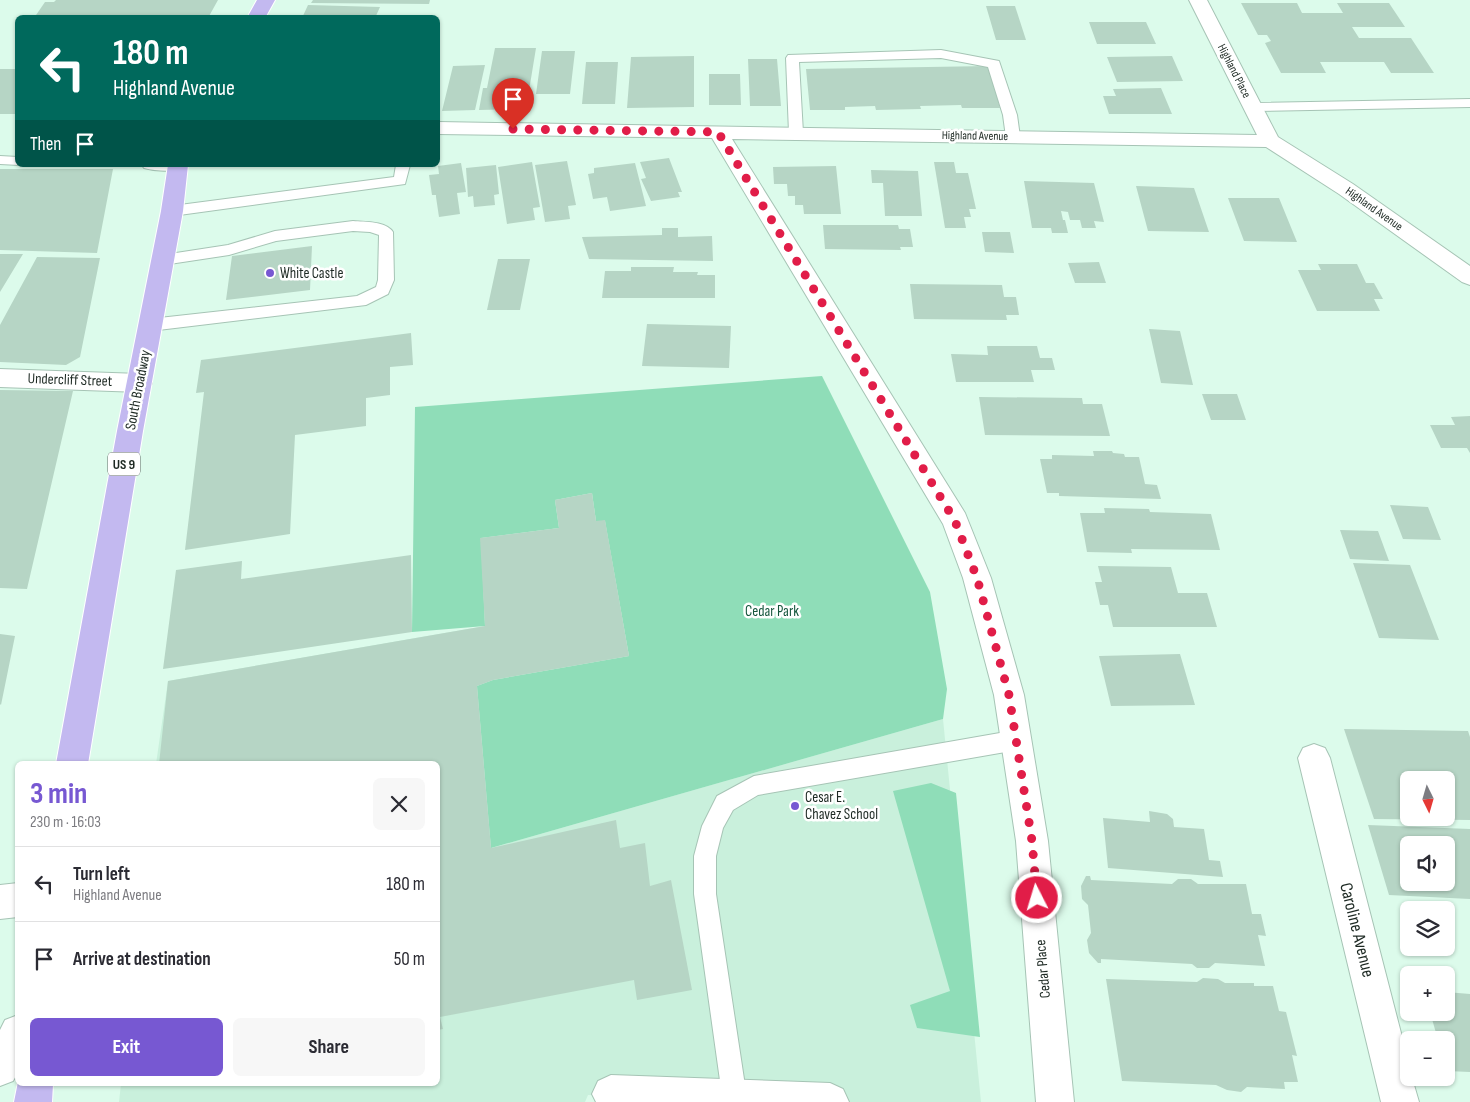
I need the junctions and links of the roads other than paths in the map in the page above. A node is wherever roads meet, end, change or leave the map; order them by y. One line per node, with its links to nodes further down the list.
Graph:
1 (266, 0): 3 (main road)
2 (1198, 0): 5 (street, Highland Place)
3 (258, 15)
4 (1470, 103): 5 (lane)
5 (1253, 107): 10 (street, Highland Place)
6 (440, 128): 7 (street, Highland Avenue)
7 (718, 132): 8 (street, Highland Avenue); 21 (street, Cedar Place)
8 (796, 133): 9 (street, Highland Avenue); 9 (lane)
9 (1013, 137): 10 (street, Highland Avenue)
10 (1270, 141): 17 (street, Highland Avenue)
11 (0, 160): 12 (lane)
12 (15, 161)
13 (178, 167): 15 (main road, South Broadway / US 9)
14 (403, 167): 15 (lane)
15 (172, 211): 16 (main road, South Broadway / US 9)
16 (163, 260): 18 (main road, South Broadway / US 9); 18 (lane)
17 (1467, 273)
18 (150, 325): 20 (main road, South Broadway / US 9)
19 (0, 378): 20 (street, Undercliff Street)
20 (140, 383): 23 (main road, South Broadway / US 9)
21 (1017, 740): 30 (lane); 33 (street, Cedar Place)
22 (1314, 758): 34 (street, Caroline Avenue)
23 (73, 761)
24 (15, 900): 25 (street)
25 (0, 902)
26 (15, 1040): 27 (street)
27 (0, 1068)
28 (35, 1086): 31 (main road)
29 (611, 1094): 30 (street)
30 (734, 1099): 32 (street)
31 (33, 1102)
32 (830, 1102)
33 (1055, 1102)
34 (1400, 1102)

